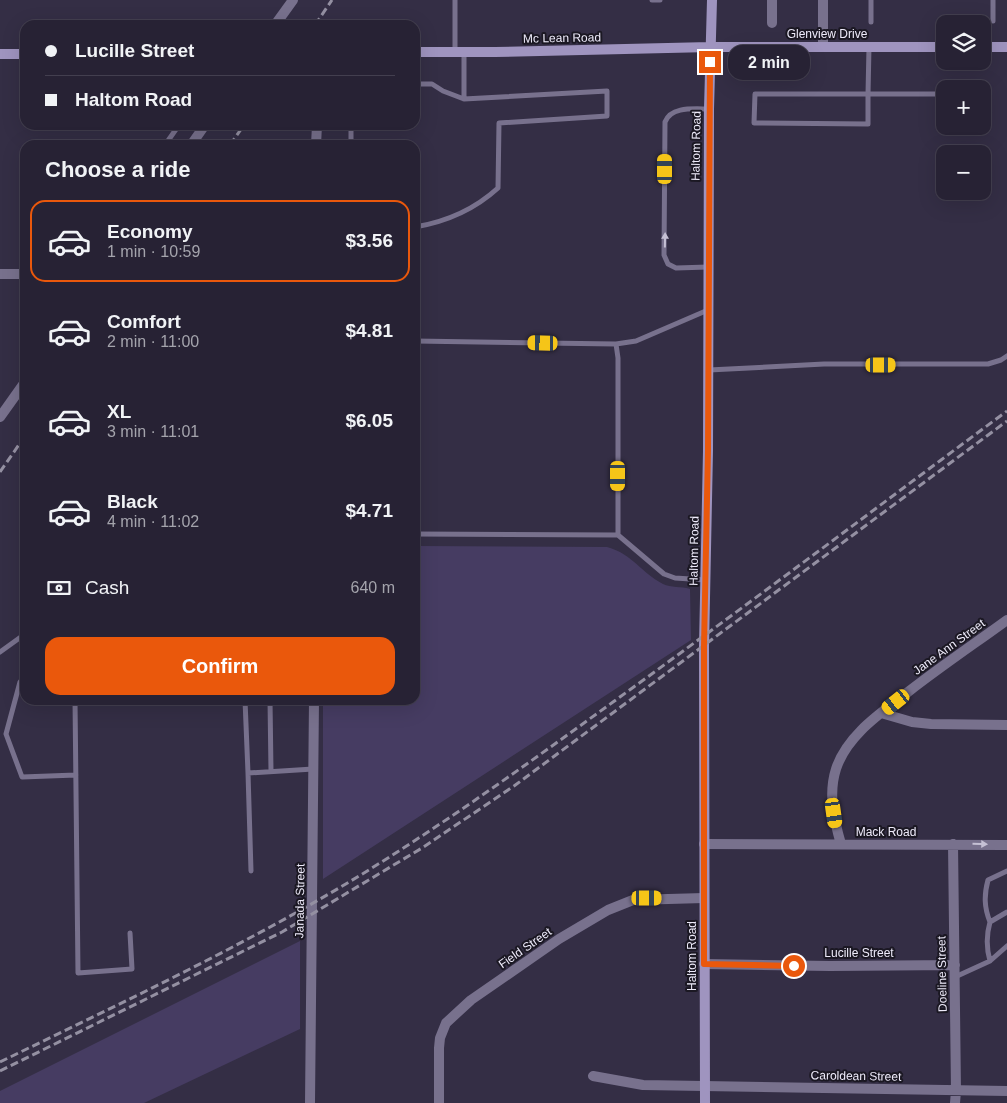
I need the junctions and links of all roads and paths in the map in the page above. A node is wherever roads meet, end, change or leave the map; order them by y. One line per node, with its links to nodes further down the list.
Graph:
1 (292, 0): 10 (street)
2 (455, 0): 21 (lane)
3 (652, 0): 4 (lane)
4 (660, 0)
5 (712, 0): 14 (main road, Haltom Road)
6 (772, 0): 13 (street)
7 (823, 0): 15 (street)
8 (871, 0): 11 (lane)
9 (993, 0): 12 (lane)
10 (278, 20)
11 (871, 22)
12 (993, 22)
13 (772, 23)
14 (710, 47): 15 (main road, Glenview Drive); 21 (main road, Mc Lean Road); 28 (main road, Haltom Road)
15 (823, 47): 16 (main road, Glenview Drive)
16 (869, 47): 17 (main road, Glenview Drive); 25 (lane)
17 (936, 47)
18 (991, 47): 19 (main road)
19 (1007, 47)
20 (420, 52): 21 (main road, Mc Lean Road)
21 (459, 52): 27 (lane)
22 (0, 54): 23 (main road)
23 (20, 54)
24 (420, 84): 27 (lane)
25 (868, 94): 25 (lane); 26 (lane)
26 (936, 94)
27 (464, 99): 29 (lane)
28 (709, 109): 30 (main road, Haltom Road); 30 (lane, one-way to 28)
29 (420, 226)
30 (708, 267): 33 (main road, Haltom Road)
31 (0, 274): 32 (street)
32 (20, 274)
33 (708, 310): 35 (lane); 37 (main road, Haltom Road)
34 (420, 341): 35 (lane)
35 (616, 344): 41 (lane)
36 (1007, 356): 37 (lane)
37 (708, 370): 42 (main road, Haltom Road)
38 (20, 389): 39 (street)
39 (0, 417)
40 (420, 534): 41 (lane)
41 (618, 535): 42 (lane)
42 (706, 580): 57 (main road, Haltom Road)
43 (1007, 620): 51 (street, Jane Ann Street)
44 (20, 638): 45 (lane)
45 (0, 652)
46 (20, 682): 56 (lane)
47 (75, 705): 56 (lane)
48 (246, 705): 55 (lane)
49 (270, 705): 54 (lane)
50 (314, 705): 53 (street, Janada Street)
51 (881, 713): 52 (street); 58 (street, Jane Ann Street)
52 (1007, 725)
53 (313, 769): 54 (lane); 76 (street, Janada Street)
54 (271, 771): 55 (lane)
55 (248, 772): 61 (lane)
56 (76, 775): 66 (lane)
57 (704, 844): 58 (street, Mack Road); 63 (main road, Haltom Road)
58 (841, 844): 59 (street, Mack Road)
59 (953, 844): 60 (street, Mack Road, one-way to 60); 70 (street, Doeline Street)
60 (1007, 845)
61 (251, 871)
62 (1007, 871): 65 (lane)
63 (704, 898): 69 (main road, Haltom Road); 77 (street, Field Street)
64 (1007, 912): 65 (lane)
65 (990, 922): 68 (lane)
66 (130, 932)
67 (1007, 946): 68 (lane)
68 (990, 961): 71 (lane)
69 (704, 964): 70 (street, Lucille Street); 73 (main road, Haltom Road)
70 (955, 965): 71 (street, Doeline Street)
71 (955, 977): 74 (street, Doeline Street)
72 (593, 1076): 73 (street, Caroldean Street)
73 (705, 1086): 74 (street, Caroldean Street); 78 (main road, Haltom Road)
74 (956, 1090): 75 (street, Caroldean Street); 79 (street, Doeline Street)
75 (1007, 1091)
76 (310, 1103)
77 (439, 1103)
78 (705, 1103)
79 (955, 1103)

